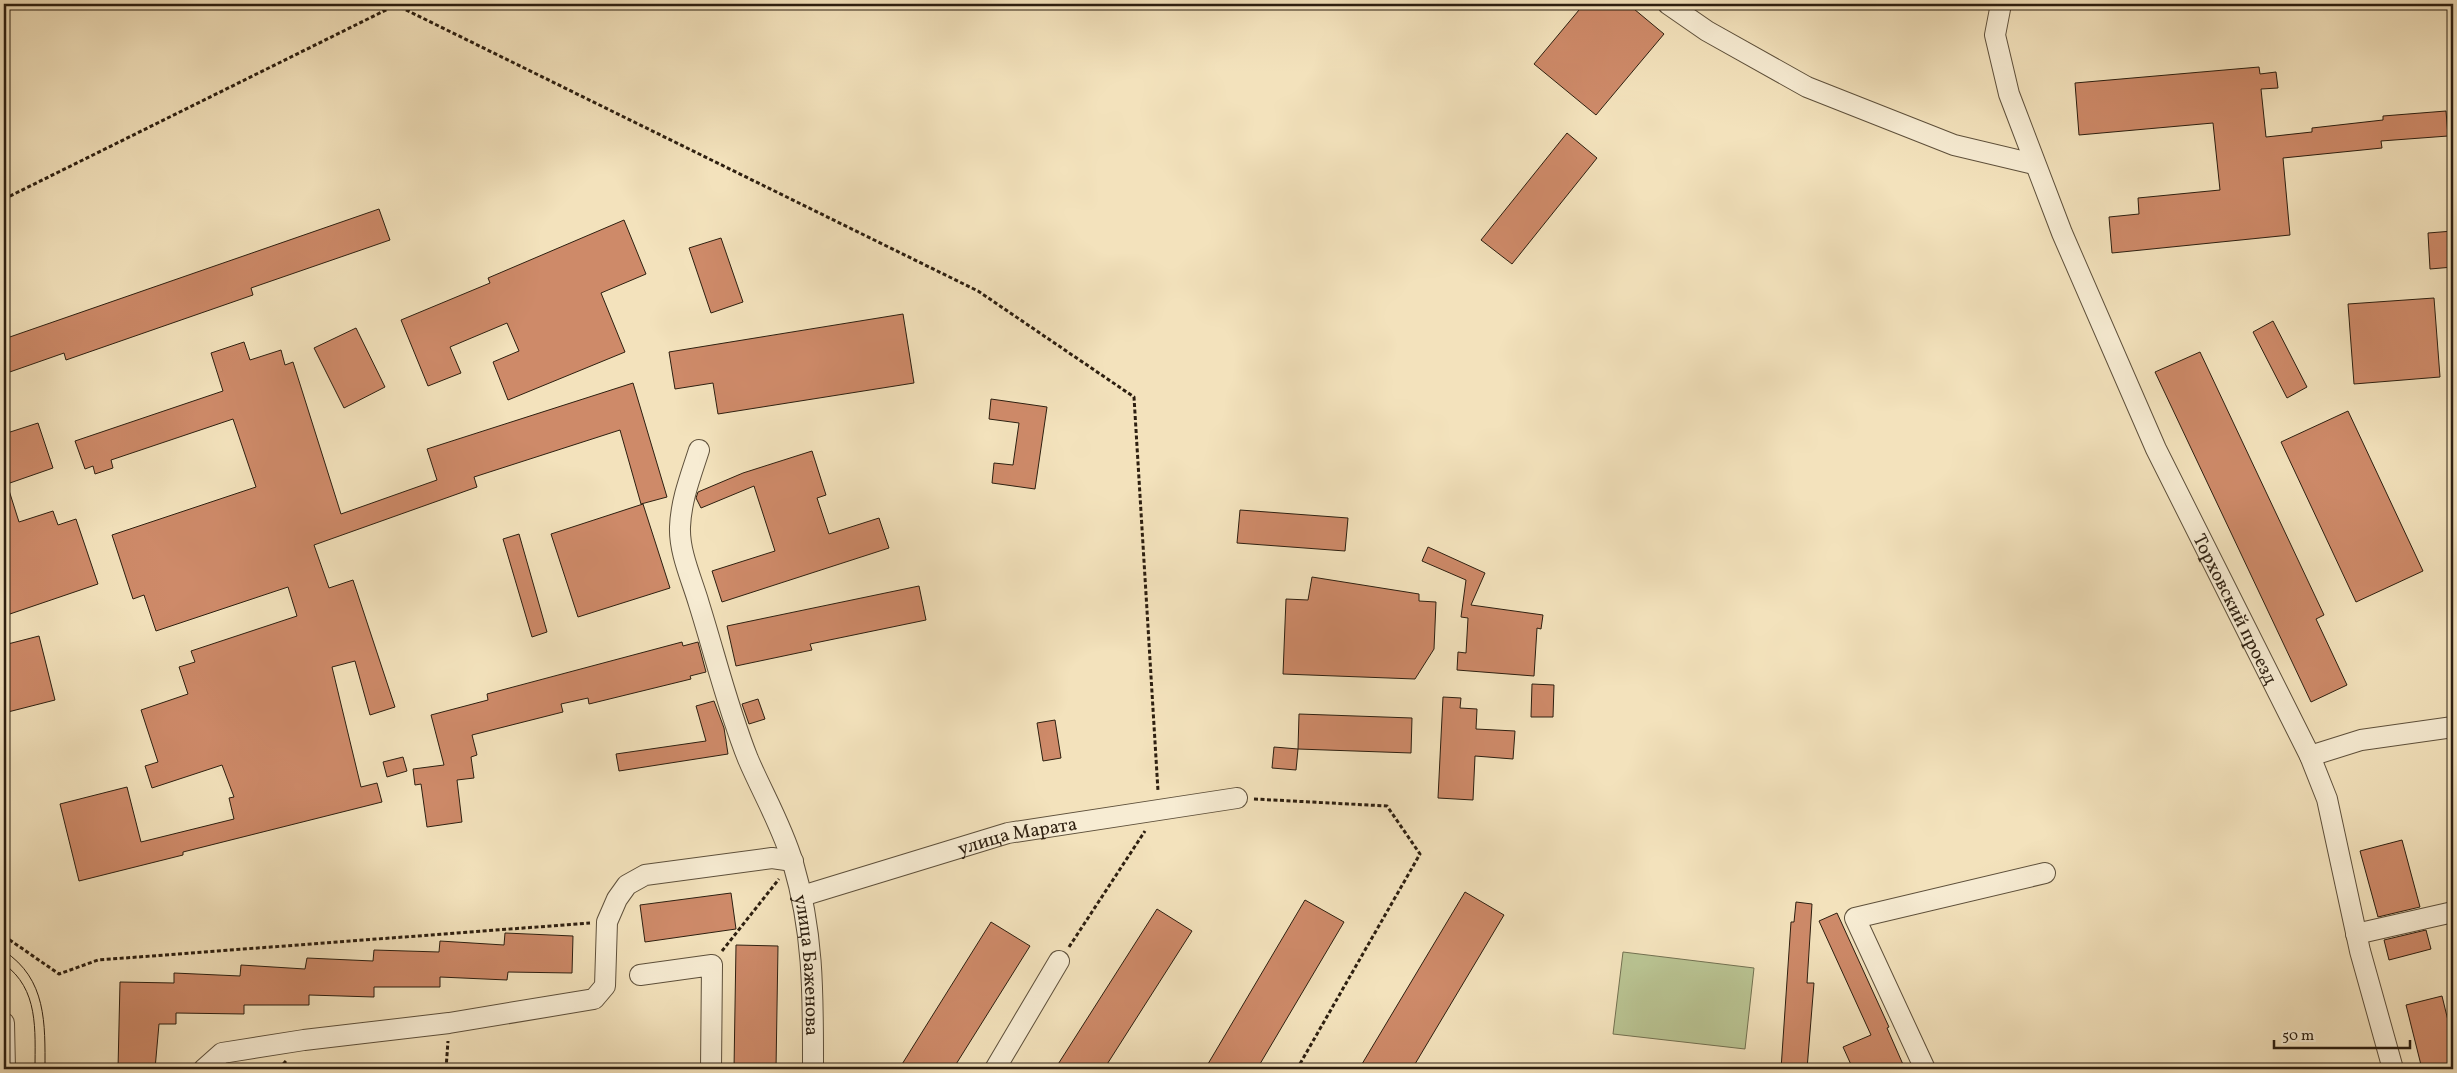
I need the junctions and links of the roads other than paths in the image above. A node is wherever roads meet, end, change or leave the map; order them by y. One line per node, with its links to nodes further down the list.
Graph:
1 (1668, 4): 3 (street)
2 (2001, 4): 3 (street, Торховский проезд)
3 (2034, 164): 6 (street, Торховский проезд)
4 (699, 450): 8 (street, улица Баженова)
5 (2453, 726): 6 (street)
6 (2310, 756): 12 (street, Торховский проезд)
7 (1237, 798): 10 (street, улица Марата)
8 (793, 861): 10 (street, улица Баженова); 17 (street)
9 (2045, 873): 21 (street)
10 (802, 896): 19 (street, улица Баженова)
11 (2453, 912): 12 (street)
12 (2356, 934): 22 (street, Торховский проезд)
13 (1059, 961): 20 (street)
14 (640, 975): 18 (street)
15 (4, 1023): 16 (street)
16 (5, 1069)
17 (204, 1069)
18 (711, 1069)
19 (813, 1069)
20 (995, 1069)
21 (1925, 1069)
22 (2393, 1069)

